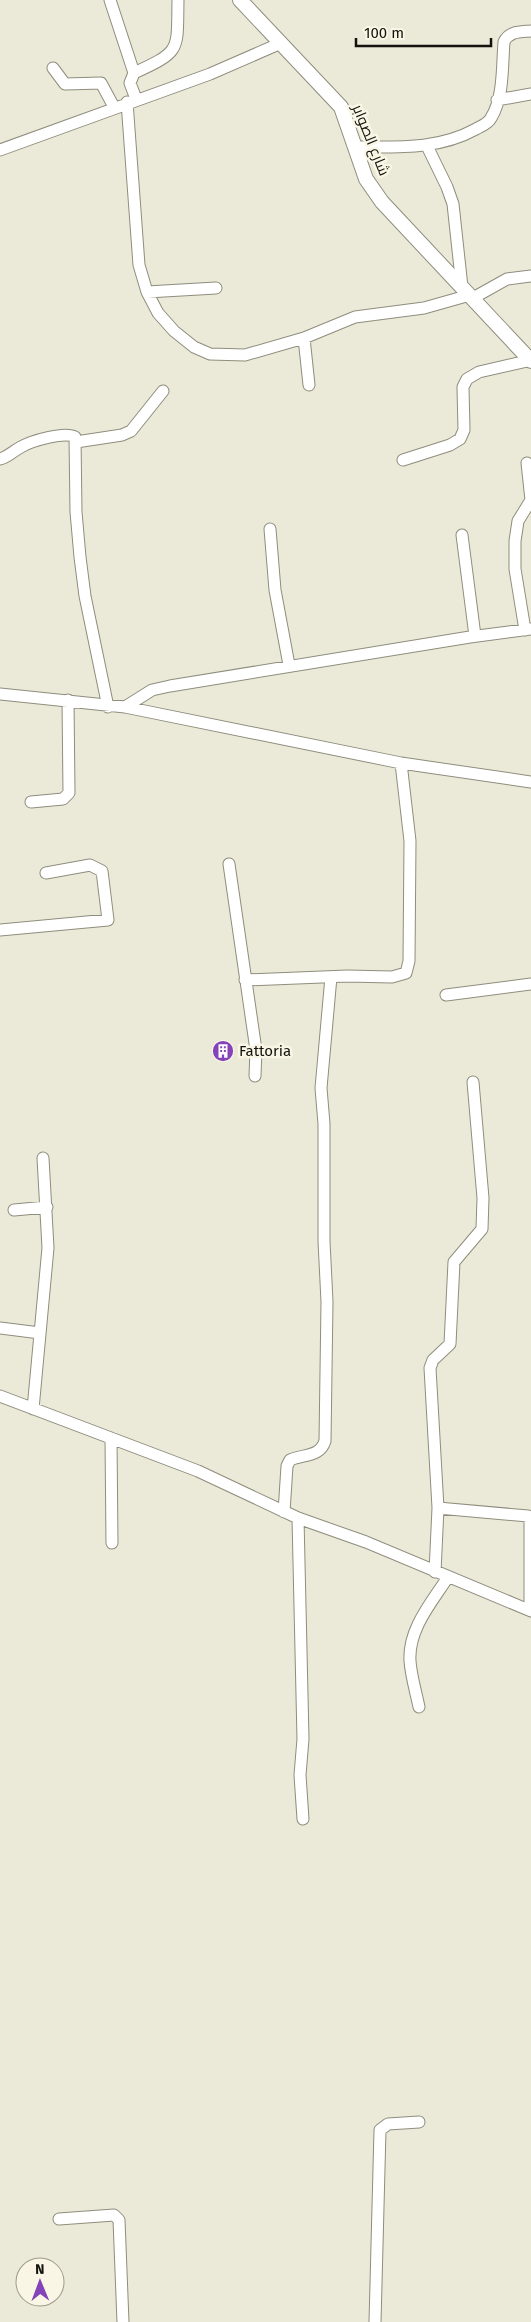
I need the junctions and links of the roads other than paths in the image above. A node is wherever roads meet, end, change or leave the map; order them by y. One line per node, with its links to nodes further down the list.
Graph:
1 (110, 0): 7 (street)
2 (178, 0): 7 (street)
3 (240, 0): 5 (street, شارع الصوابر)
4 (531, 31): 9 (street)
5 (281, 43): 10 (street); 13 (street, شارع الصوابر)
6 (53, 68): 11 (street)
7 (134, 73): 10 (street)
8 (531, 94): 9 (street)
9 (498, 100): 12 (street)
10 (131, 101): 11 (street); 17 (street)
11 (114, 107): 14 (street)
12 (427, 146): 13 (street); 18 (street)
13 (355, 147): 18 (street, شارع الصوابر)
14 (0, 150)
15 (531, 276): 18 (street)
16 (216, 288): 17 (street)
17 (147, 292): 19 (street)
18 (468, 293): 19 (street); 20 (street, شارع الصوابر)
19 (304, 338): 21 (street)
20 (531, 361): 25 (street)
21 (309, 385)
22 (163, 391): 23 (street)
23 (76, 442): 24 (street); 34 (street)
24 (0, 460)
25 (403, 460)
26 (527, 463): 29 (street)
27 (270, 529): 31 (street)
28 (462, 535): 30 (street)
29 (528, 630): 30 (street)
30 (475, 636): 31 (street)
31 (289, 665): 35 (street)
32 (0, 694): 33 (street)
33 (68, 700): 34 (street); 38 (street)
34 (108, 707): 35 (street)
35 (125, 707): 36 (street)
36 (401, 763): 37 (street); 42 (street)
37 (531, 782)
38 (31, 802)
39 (229, 864): 43 (street)
40 (46, 873): 41 (street)
41 (0, 930)
42 (331, 977): 43 (street); 57 (street)
43 (244, 980): 46 (street)
44 (531, 984): 45 (street)
45 (446, 994)
46 (255, 1076)
47 (473, 1082): 56 (street)
48 (42, 1158): 49 (street)
49 (47, 1207): 50 (street); 52 (street)
50 (14, 1210)
51 (0, 1328): 52 (street)
52 (40, 1333): 54 (street)
53 (0, 1396): 54 (street)
54 (33, 1409): 55 (street)
55 (111, 1438): 57 (street); 59 (street)
56 (438, 1508): 60 (street); 62 (street)
57 (284, 1512): 58 (street)
58 (298, 1518): 60 (street); 64 (street)
59 (112, 1543)
60 (435, 1572): 61 (street)
61 (448, 1577): 62 (street); 63 (street)
62 (531, 1610)
63 (419, 1707)
64 (303, 1819)
65 (419, 2122): 68 (street)
66 (59, 2219): 67 (street)
67 (124, 2322)
68 (375, 2322)

